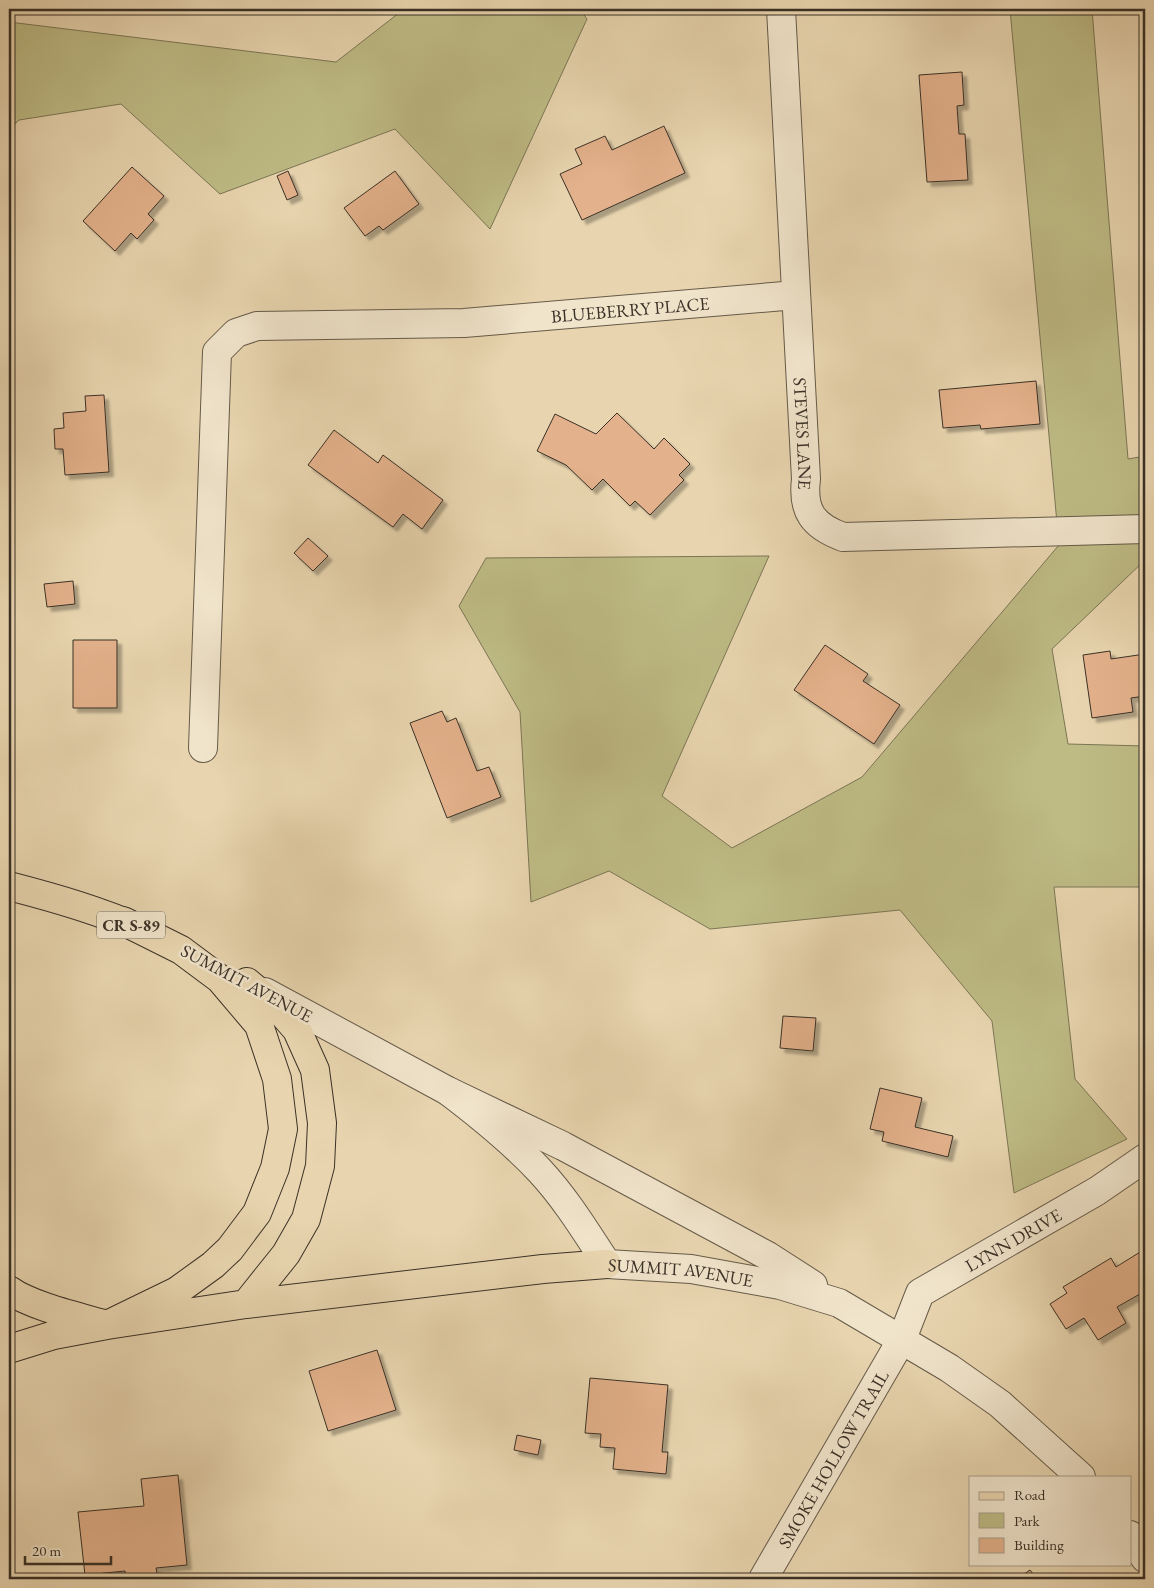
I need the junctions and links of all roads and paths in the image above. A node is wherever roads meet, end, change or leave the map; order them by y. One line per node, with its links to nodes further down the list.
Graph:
1 (781, 9): 2 (street, STEVES LANE)
2 (796, 295): 3 (street, STEVES LANE); 4 (street, BLUEBERRY PLACE)
3 (1145, 529)
4 (203, 748)
5 (9, 886): 6 (main road, SUMMIT AVENUE / CR S-89)
6 (123, 921): 7 (main road, SUMMIT AVENUE / CR S-89); 14 (main road)
7 (247, 982): 8 (street, SUMMIT AVENUE / CR S-89); 13 (main road)
8 (448, 1090): 10 (street, SUMMIT AVENUE / CR S-89); 12 (street, SUMMIT AVENUE / CR S-89)
9 (1145, 1158): 15 (street, LYNN DRIVE)
10 (607, 1264): 12 (street, SUMMIT AVENUE / CR S-89); 13 (main road)
11 (9, 1290): 14 (main road)
12 (839, 1303): 15 (street, SUMMIT AVENUE / CR S-89)
13 (246, 1304): 14 (main road)
14 (107, 1325): 16 (main road)
15 (902, 1338): 17 (street, SUMMIT AVENUE / CR S-89); 20 (street, SMOKE HOLLOW TRAIL)
16 (9, 1350)
17 (1080, 1476)
18 (1132, 1537): 19 (street)
19 (1145, 1558)
20 (763, 1579)

